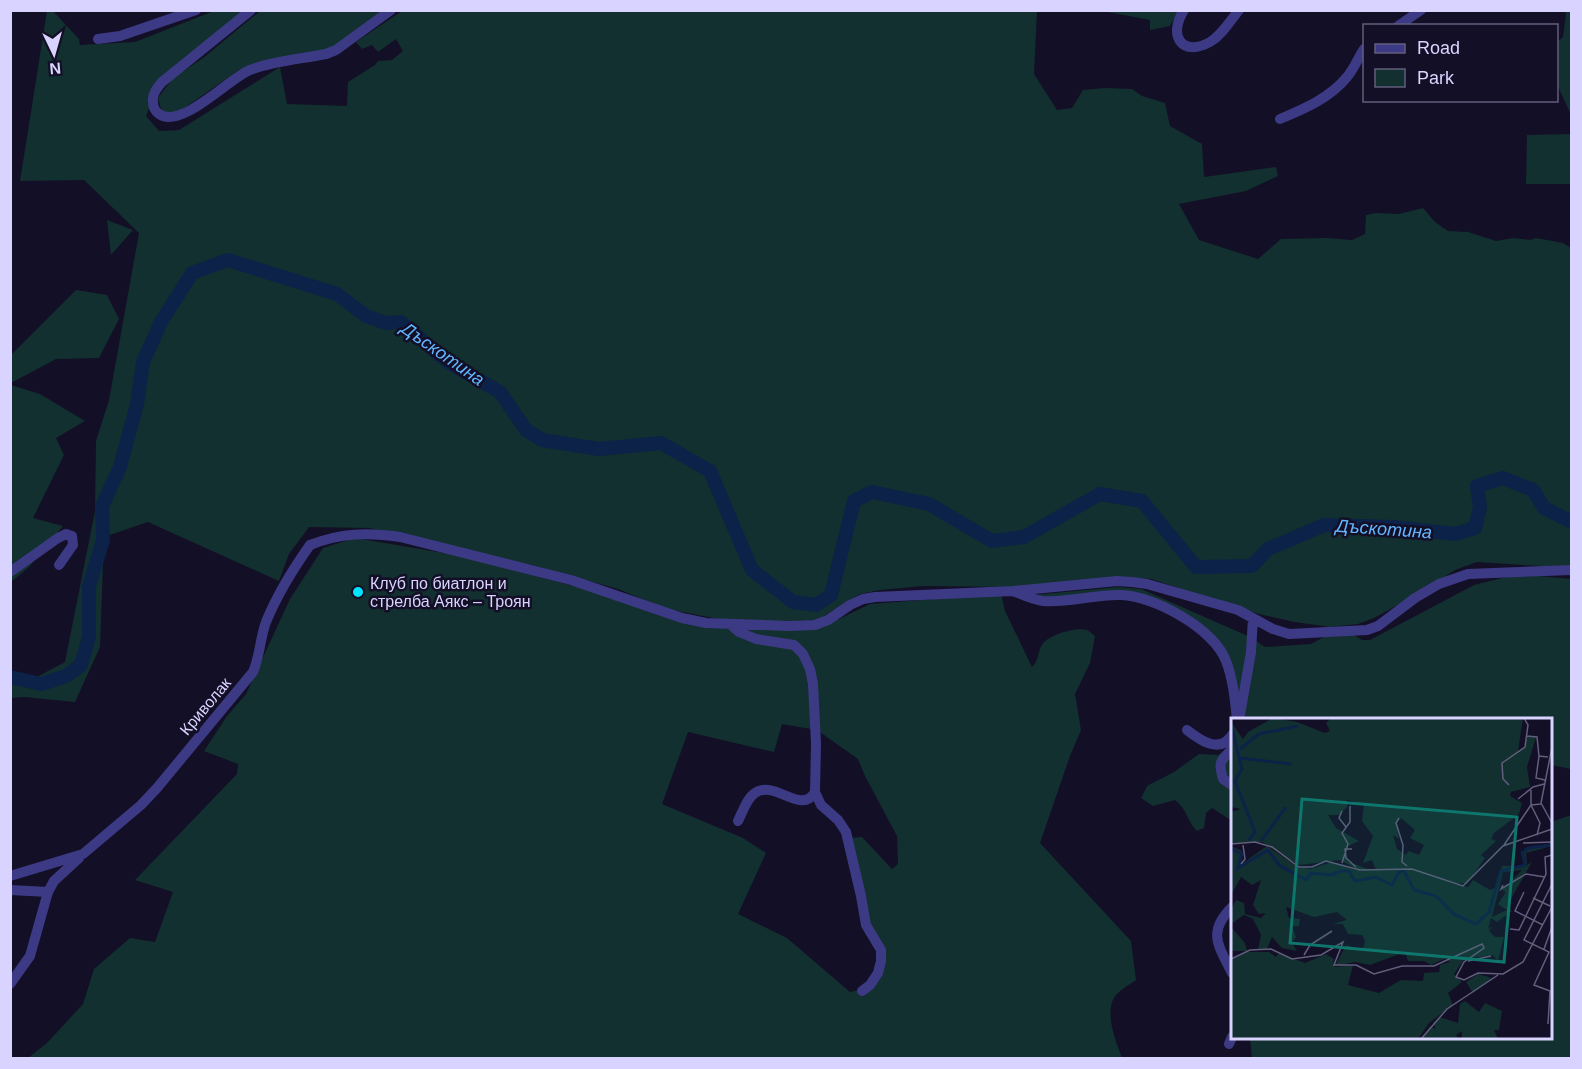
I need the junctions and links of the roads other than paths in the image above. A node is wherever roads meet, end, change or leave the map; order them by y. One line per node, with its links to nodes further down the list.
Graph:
1 (196, 10): 8 (street)
2 (251, 10): 3 (street)
3 (391, 10)
4 (1184, 10): 5 (street)
5 (1239, 10)
6 (1421, 10): 7 (street)
7 (1401, 24)
8 (98, 39)
9 (1363, 52): 10 (street)
10 (1280, 119)
11 (59, 565): 13 (street)
12 (1572, 570): 15 (street, Криволак)
13 (10, 572)
14 (1013, 591): 15 (street, Криволак); 16 (street, Криволак); 18 (street)
15 (1253, 618): 17 (street)
16 (731, 625): 23 (street); 25 (street, Криволак)
17 (1238, 718)
18 (1238, 718)
19 (1188, 730): 20 (street)
20 (1231, 737)
21 (1231, 752): 22 (street)
22 (1231, 784)
23 (816, 792): 24 (street); 32 (street)
24 (738, 821)
25 (83, 854): 26 (street, Криволак); 28 (street)
26 (10, 876)
27 (10, 890): 28 (street)
28 (48, 892): 31 (street)
29 (1231, 910): 30 (street)
30 (1231, 969)
31 (10, 984)
32 (862, 991)

